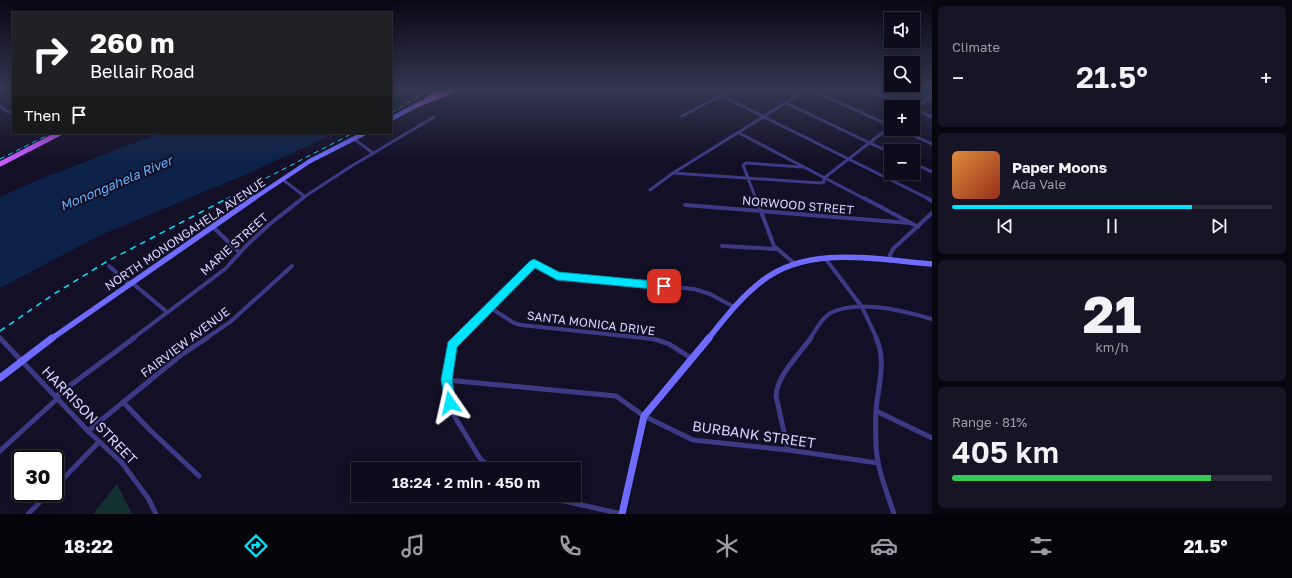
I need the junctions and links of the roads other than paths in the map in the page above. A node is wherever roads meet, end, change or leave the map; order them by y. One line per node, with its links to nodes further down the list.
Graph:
1 (402, 113): 12 (main road)
2 (688, 113): 8 (street)
3 (755, 113): 10 (street)
4 (770, 113): 10 (street)
5 (807, 113): 20 (street)
6 (861, 113): 13 (street)
7 (922, 113): 11 (street)
8 (682, 116)
9 (434, 117): 23 (street, MARIE STREET)
10 (763, 117): 15 (street); 24 (street)
11 (932, 117)
12 (392, 118)
13 (884, 123)
14 (884, 132): 20 (street)
15 (739, 133): 27 (street); 29 (street)
16 (58, 134): 25 (main road)
17 (363, 134): 19 (main road, NORTH MONONGAHELA AVENUE)
18 (914, 136): 21 (street)
19 (354, 139): 23 (street); 32 (main road, NORTH MONONGAHELA AVENUE)
20 (870, 143): 22 (street); 24 (street)
21 (932, 144)
22 (884, 150)
23 (373, 153): 34 (street, MARIE STREET)
24 (849, 159): 31 (street); 35 (street)
25 (0, 164)
26 (920, 166): 28 (street)
27 (803, 167): 30 (street); 31 (street)
28 (932, 172)
29 (673, 173): 30 (street); 33 (street)
30 (748, 178): 31 (street); 37 (street)
31 (824, 178): 39 (street)
32 (282, 180): 34 (street); 40 (main road, NORTH MONONGAHELA AVENUE)
33 (650, 190)
34 (304, 196): 44 (street, MARIE STREET)
35 (932, 201)
36 (685, 205): 37 (street, NORWOOD STREET)
37 (761, 212): 39 (street, NORWOOD STREET); 43 (street)
38 (932, 213): 41 (street)
39 (910, 223): 41 (street)
40 (213, 227): 44 (street); 51 (main road, NORTH MONONGAHELA AVENUE)
41 (918, 227): 46 (street)
42 (722, 246): 43 (street)
43 (776, 248): 47 (street)
44 (239, 252): 55 (street, MARIE STREET)
45 (825, 258): 46 (main road); 47 (main road); 54 (street)
46 (891, 261): 48 (main road)
47 (795, 264): 53 (main road)
48 (932, 264)
49 (109, 266): 51 (street)
50 (292, 266): 63 (street, FAIRVIEW AVENUE)
51 (130, 283): 55 (street); 59 (main road, NORTH MONONGAHELA AVENUE)
52 (489, 307): 53 (street); 58 (street, SANTA MONICA DRIVE); 61 (street)
53 (734, 307): 58 (main road)
54 (862, 307): 56 (street); 64 (street); 69 (street)
55 (167, 312): 62 (street, MARIE STREET)
56 (932, 319)
57 (0, 338): 59 (street, HARRISON STREET)
58 (691, 358): 65 (main road)
59 (21, 360): 60 (main road, NORTH MONONGAHELA AVENUE); 62 (street, HARRISON STREET)
60 (0, 378)
61 (446, 380): 65 (street, BURBANK STREET); 71 (street)
62 (57, 397): 66 (street, HARRISON STREET); 70 (street, MARIE STREET)
63 (123, 402): 66 (street, FAIRVIEW AVENUE); 73 (street)
64 (876, 411): 67 (street); 72 (street)
65 (644, 416): 69 (street, BURBANK STREET); 79 (main road)
66 (88, 431): 68 (street, HARRISON STREET)
67 (932, 438)
68 (99, 442): 74 (street); 78 (street, HARRISON STREET)
69 (788, 450): 72 (street, BURBANK STREET)
70 (0, 451)
71 (484, 462)
72 (878, 463): 80 (street)
73 (199, 476)
74 (64, 478)
75 (40, 502): 77 (street)
76 (568, 502): 79 (street)
77 (28, 514)
78 (156, 514)
79 (622, 514)
80 (894, 514)

